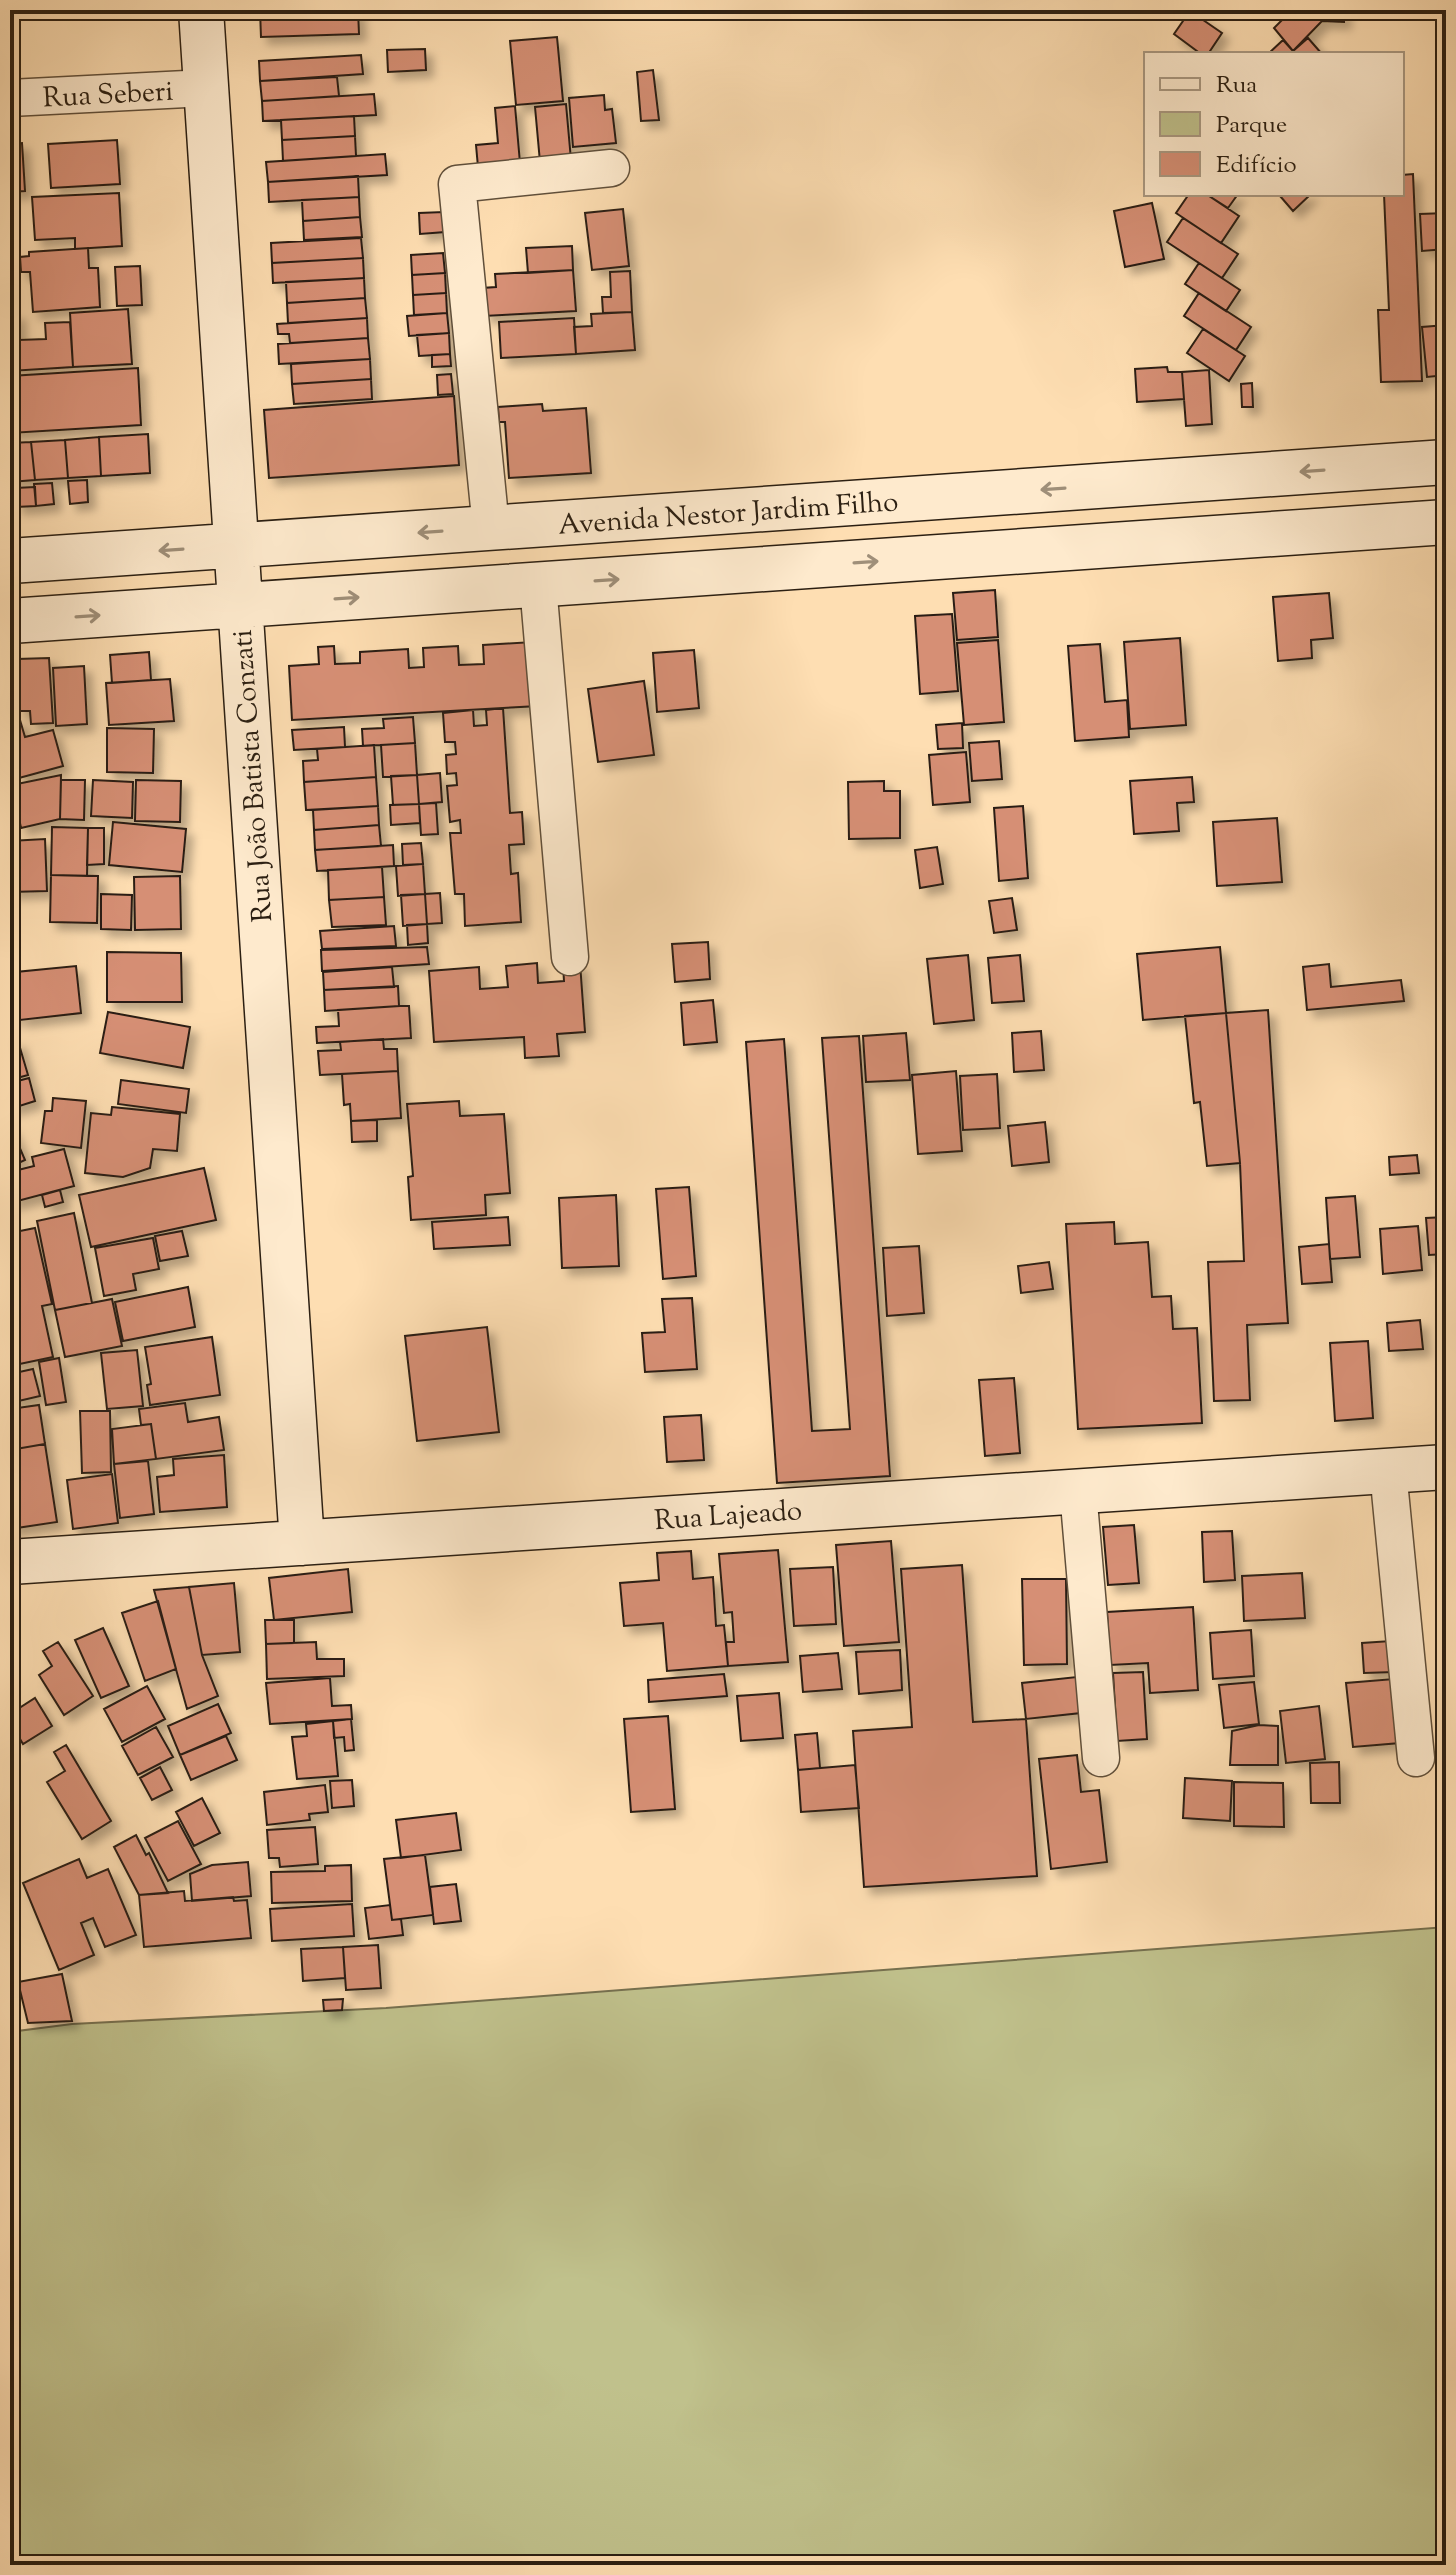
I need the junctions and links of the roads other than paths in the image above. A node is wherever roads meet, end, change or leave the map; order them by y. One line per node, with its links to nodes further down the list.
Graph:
1 (201, 10): 2 (main road, Rua João Batista Conzati)
2 (206, 88): 3 (street, Rua Seberi); 11 (main road, Rua João Batista Conzati)
3 (10, 98)
4 (611, 168): 9 (street)
5 (1446, 462): 6 (main road, Avenida Nestor Jardim Filho)
6 (1363, 467): 7 (main road, Avenida Nestor Jardim Filho, one-way to 7); 10 (main road)
7 (726, 512): 9 (main road, Avenida Nestor Jardim Filho); 13 (main road)
8 (1446, 522): 10 (main road)
9 (491, 528): 11 (main road, Avenida Nestor Jardim Filho, one-way to 11)
10 (1367, 528): 13 (main road, one-way to 10)
11 (236, 546): 12 (main road, Avenida Nestor Jardim Filho, one-way to 12); 15 (main road, Rua João Batista Conzati)
12 (10, 561)
13 (732, 572): 14 (main road, one-way to 13)
14 (538, 585): 15 (main road, one-way to 14); 17 (street)
15 (240, 606): 16 (main road, one-way to 15); 21 (main road, Rua João Batista Conzati)
16 (10, 621)
17 (570, 957)
18 (1446, 1467): 19 (main road, Rua Lajeado)
19 (1388, 1471): 20 (main road, Rua Lajeado); 24 (street)
20 (1078, 1491): 21 (main road, Rua Lajeado); 23 (street)
21 (302, 1543): 22 (main road, Rua Lajeado)
22 (10, 1562)
23 (1101, 1758)
24 (1416, 1758)

